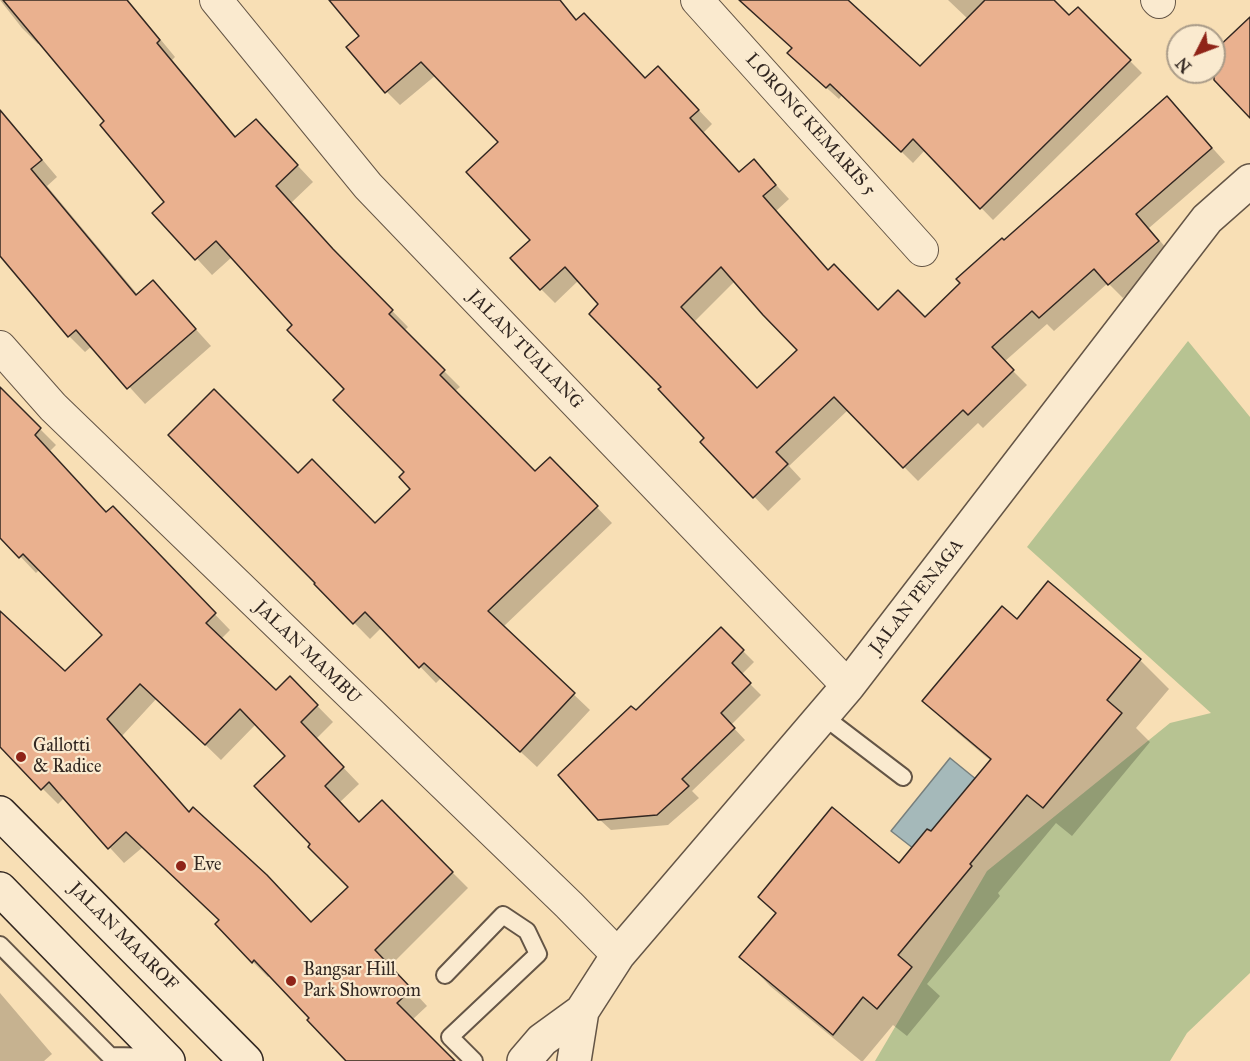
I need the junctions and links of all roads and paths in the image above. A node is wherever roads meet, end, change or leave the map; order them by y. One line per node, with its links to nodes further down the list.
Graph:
1 (216, 0): 6 (street, JALAN TUALANG)
2 (697, 0): 4 (street, LORONG KEMARIS 5)
3 (1250, 181): 6 (street, JALAN PENAGA)
4 (922, 250)
5 (0, 347): 12 (street, JALAN MAMBU)
6 (848, 686): 7 (street, JALAN PENAGA)
7 (823, 716): 8 (lane); 12 (street, JALAN PENAGA)
8 (903, 777)
9 (0, 813): 17 (street, JALAN MAAROF)
10 (0, 890): 16 (street)
11 (0, 945): 15 (lane)
12 (618, 955): 14 (street, JALAN PENAGA)
13 (445, 975): 18 (lane)
14 (582, 1011): 19 (street, JALAN PENAGA); 20 (street, JALAN PENAGA)
15 (112, 1058): 16 (lane)
16 (166, 1059)
17 (246, 1061)
18 (474, 1061)
19 (524, 1061)
20 (574, 1061)

